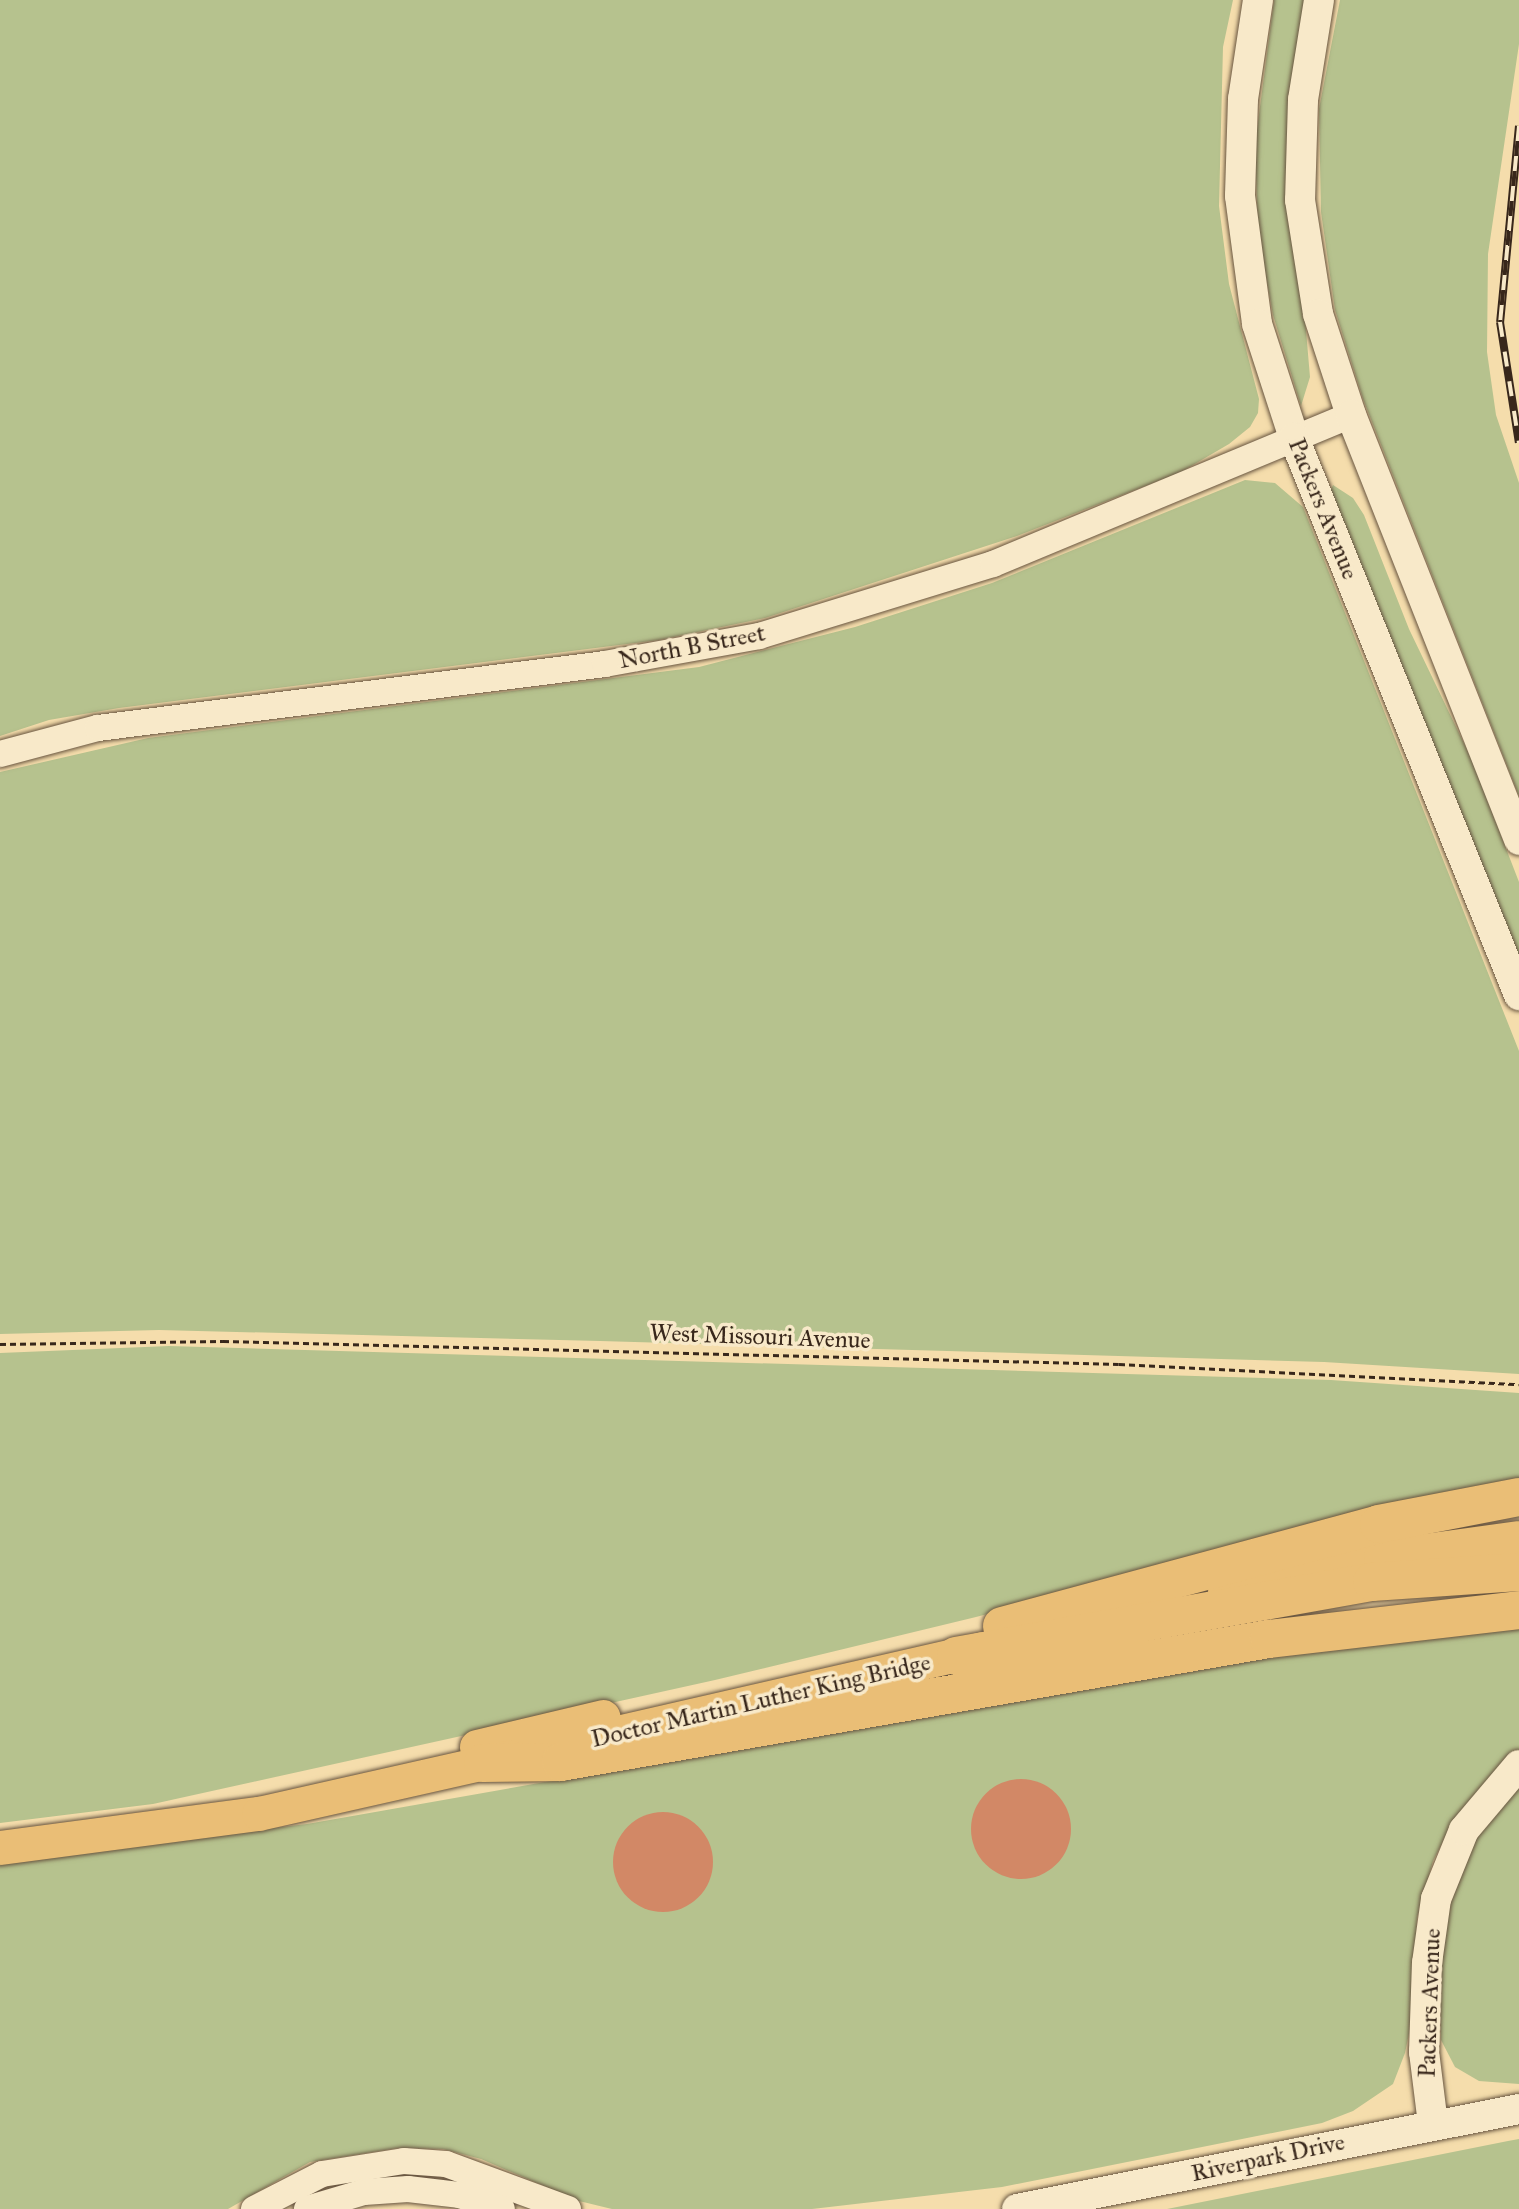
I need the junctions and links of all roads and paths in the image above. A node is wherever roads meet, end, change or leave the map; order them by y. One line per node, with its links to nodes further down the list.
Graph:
1 (1258, 0): 4 (main road, Packers Avenue)
2 (1319, 0): 3 (main road)
3 (1351, 415): 4 (street, North B Street); 6 (main road)
4 (1294, 438): 5 (street, North B Street); 7 (main road, Packers Avenue)
5 (0, 754)
6 (1519, 840)
7 (1519, 995)
8 (0, 1344): 9 (path, West Missouri Avenue)
9 (1519, 1384)
10 (1519, 1497): 15 (highway)
11 (1519, 1523): 15 (main road, Doctor Martin Luther King Bridge)
12 (1519, 1538): 16 (main road, Doctor Martin Luther King Bridge)
13 (1519, 1572): 16 (highway)
14 (1519, 1610): 17 (highway)
15 (1002, 1626): 19 (main road, Doctor Martin Luther King Bridge)
16 (956, 1656): 17 (main road, Doctor Martin Luther King Bridge)
17 (483, 1763): 19 (main road, Doctor Martin Luther King Bridge)
18 (1519, 1765): 23 (main road, Packers Avenue)
19 (155, 1820): 20 (main road, Doctor Martin Luther King Bridge); 21 (main road, Doctor Martin Luther King Bridge)
20 (0, 1831)
21 (0, 1848)
22 (1519, 2109): 23 (main road, Riverpark Drive)
23 (1433, 2124): 29 (main road, Riverpark Drive)
24 (538, 2203): 25 (street); 28 (street)
25 (254, 2209)
26 (307, 2209): 27 (street)
27 (502, 2209)
28 (568, 2209)
29 (1017, 2209)

